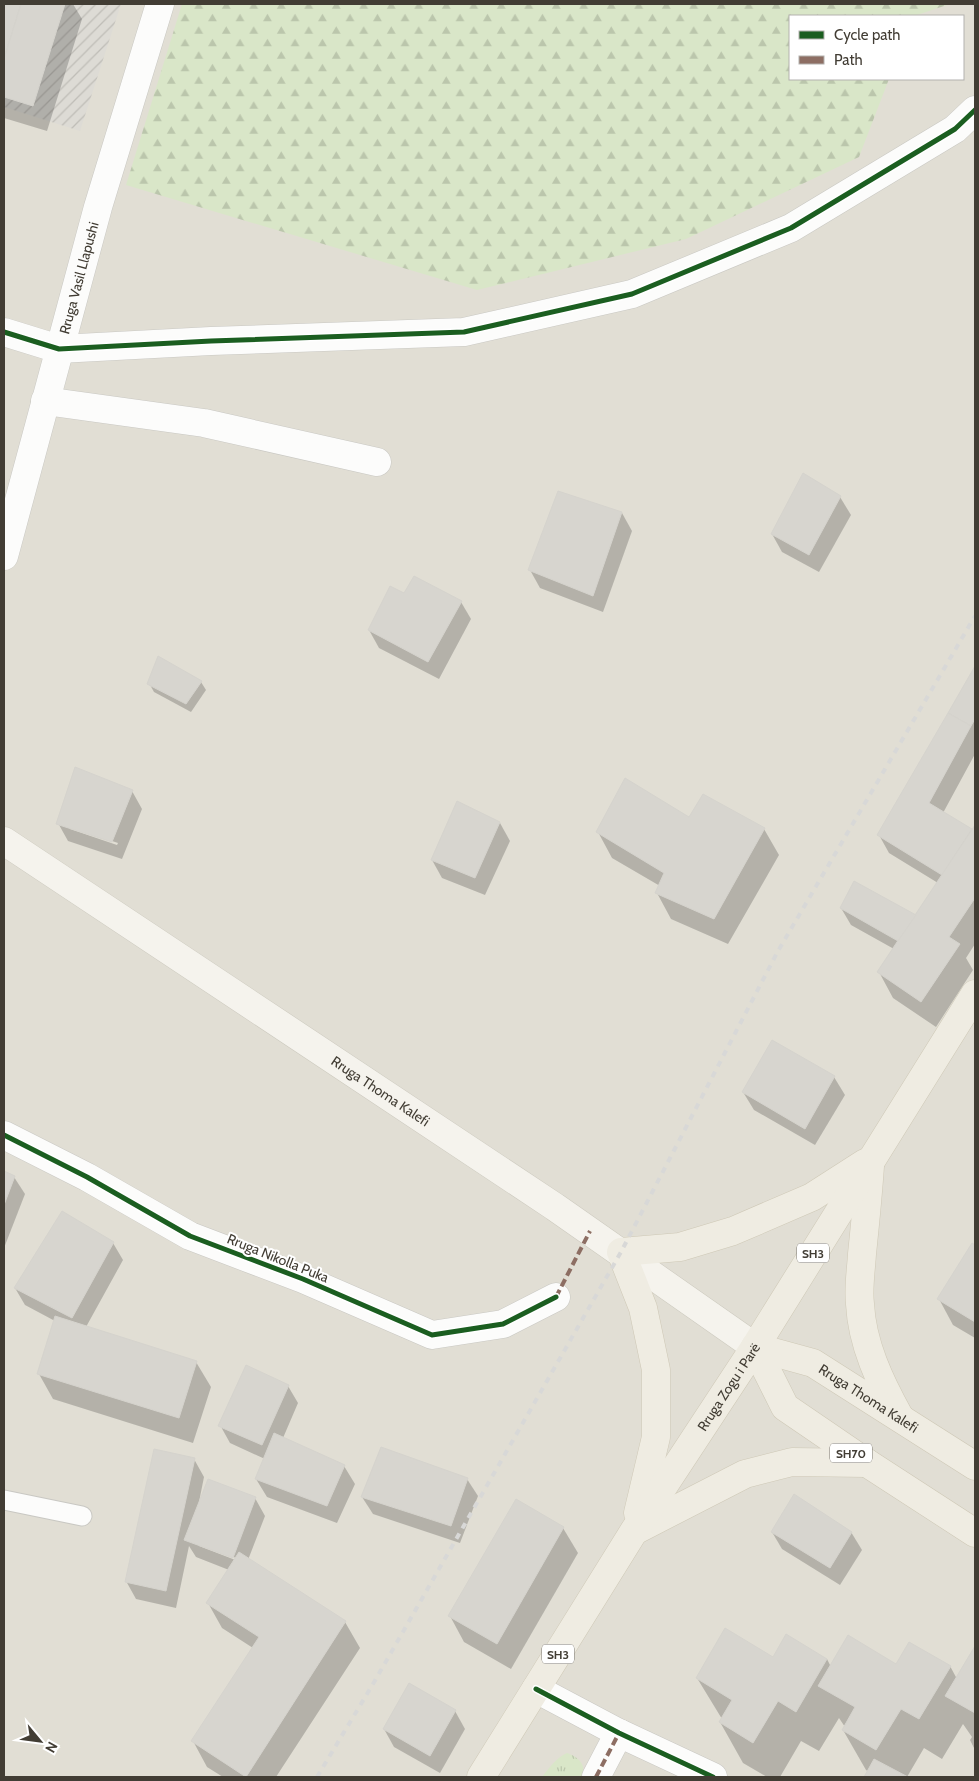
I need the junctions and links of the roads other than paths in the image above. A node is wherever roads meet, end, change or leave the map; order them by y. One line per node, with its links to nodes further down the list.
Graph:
1 (160, 4): 4 (street, Rruga Vasil Llapushi)
2 (975, 110): 4 (street)
3 (4, 332): 4 (street)
4 (59, 349): 5 (street, Rruga Vasil Llapushi)
5 (45, 401): 6 (street); 7 (street, Rruga Vasil Llapushi)
6 (377, 462)
7 (4, 556)
8 (4, 841): 12 (main road, Rruga Thoma Kalefi / SH70)
9 (975, 994): 11 (main road, Rruga Zogu i Parë / SH3)
10 (4, 1135): 13 (street, Rruga Nikolla Puka)
11 (871, 1160): 12 (main road); 14 (main road, Rruga Zogu i Parë / SH3); 15 (main road)
12 (621, 1252): 14 (main road, Rruga Thoma Kalefi / SH70); 20 (main road)
13 (556, 1297)
14 (755, 1347): 15 (main road, Rruga Thoma Kalefi / SH70); 16 (main road, Rruga Thoma Kalefi / SH70); 20 (main road, Rruga Zogu i Parë / SH3)
15 (899, 1416): 17 (main road, Rruga Thoma Kalefi / SH70)
16 (867, 1463): 20 (main road); 21 (main road, Rruga Thoma Kalefi / SH70)
17 (975, 1466)
18 (4, 1500): 19 (lane)
19 (82, 1516)
20 (634, 1531): 22 (main road, Rruga Zogu i Parë / SH3)
21 (975, 1533)
22 (536, 1689): 23 (street); 24 (main road, Rruga Zogu i Parë / SH3)
23 (619, 1733): 25 (street); 26 (street)
24 (481, 1777)
25 (596, 1777)
26 (713, 1777)

